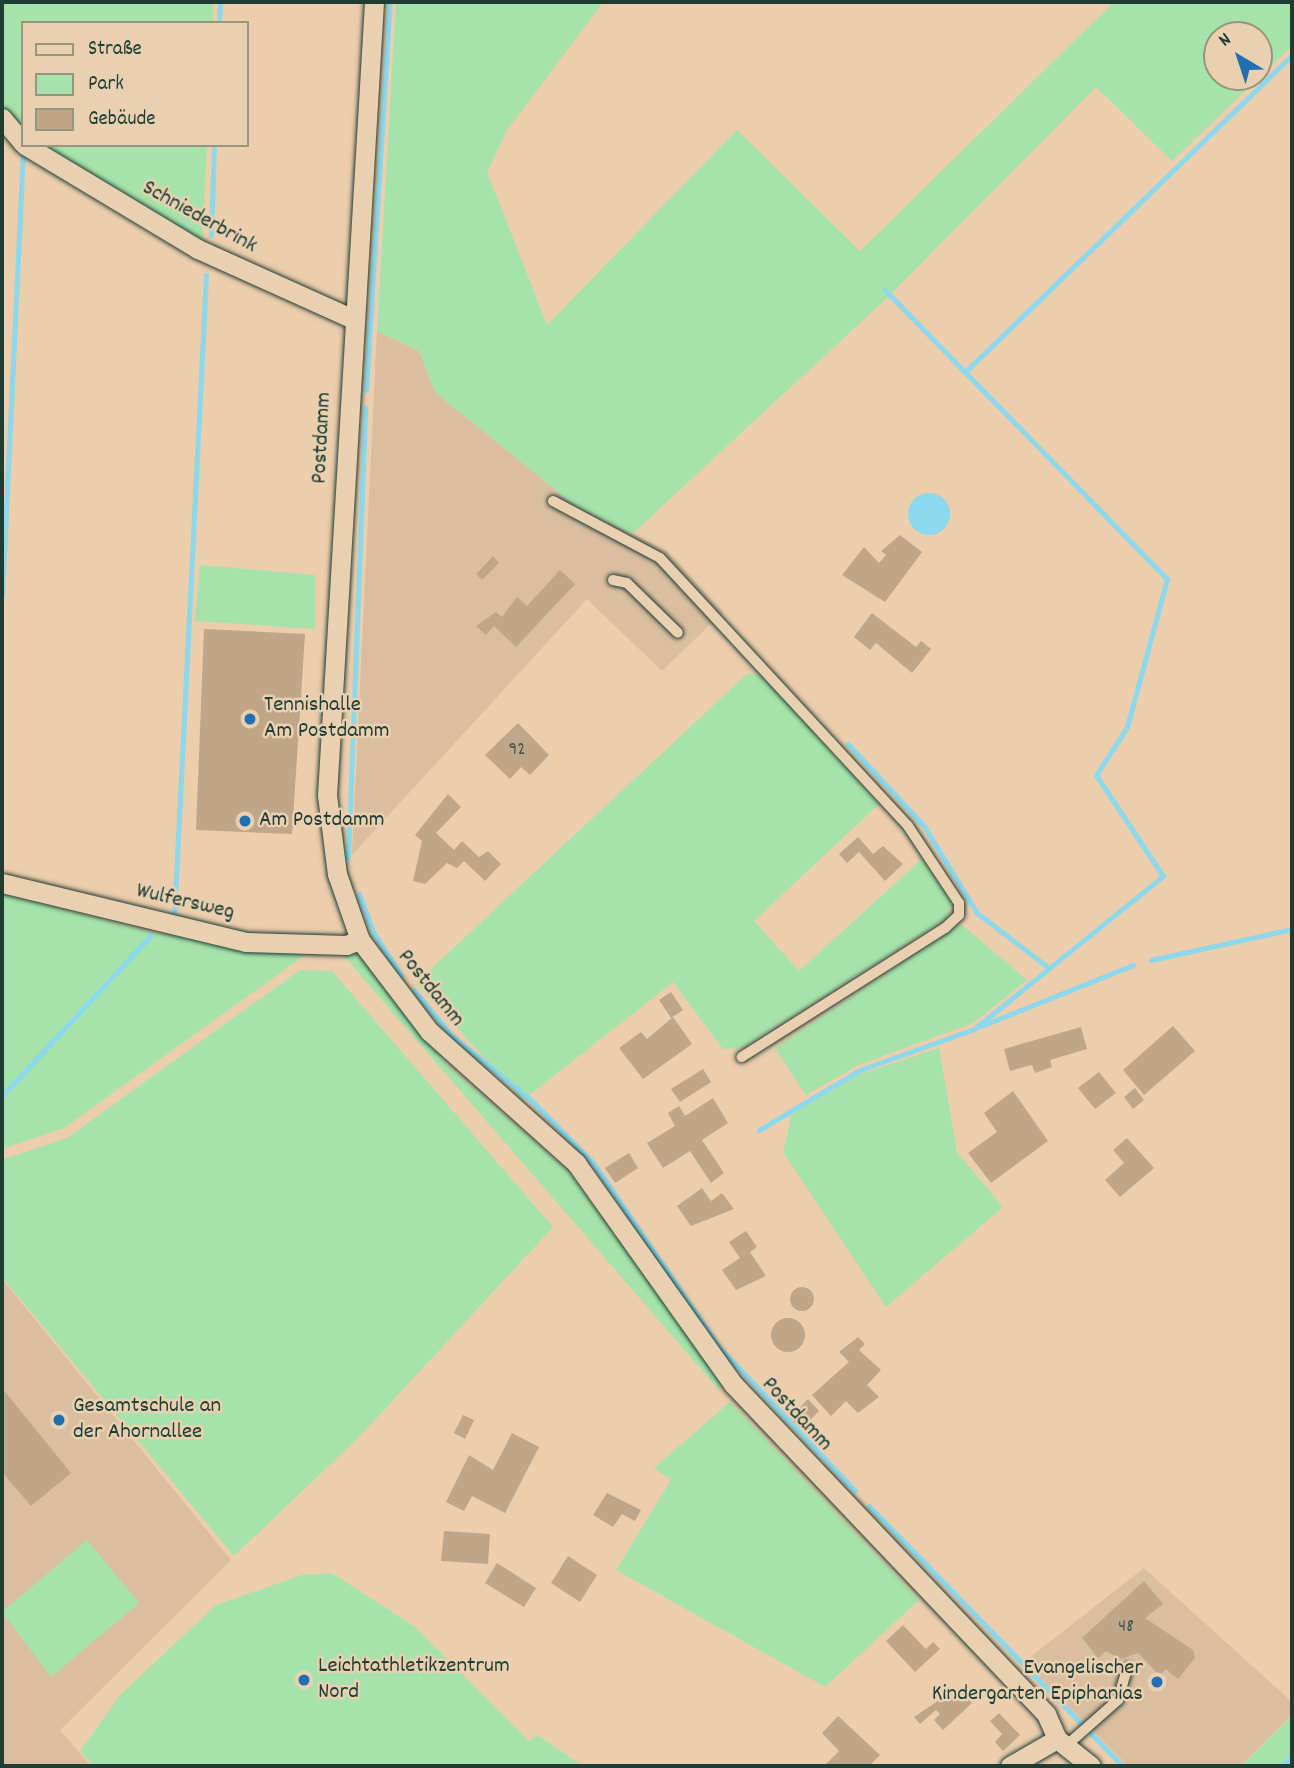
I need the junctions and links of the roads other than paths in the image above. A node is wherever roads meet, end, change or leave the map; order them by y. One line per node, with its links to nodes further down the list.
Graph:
1 (374, 2): 5 (street, Postdamm)
2 (2, 118): 3 (street, Schniederbrink)
3 (21, 140)
4 (29, 147): 5 (street, Schniederbrink)
5 (355, 320): 10 (street, Postdamm)
6 (553, 501): 11 (lane)
7 (614, 580): 8 (lane)
8 (678, 633)
9 (2, 883): 10 (street, Wulfersweg)
10 (360, 940): 13 (street, Postdamm)
11 (742, 1057)
12 (1127, 1668): 13 (lane)
13 (1062, 1742): 14 (street); 15 (street, Postdamm)
14 (1010, 1766)
15 (1091, 1766)

